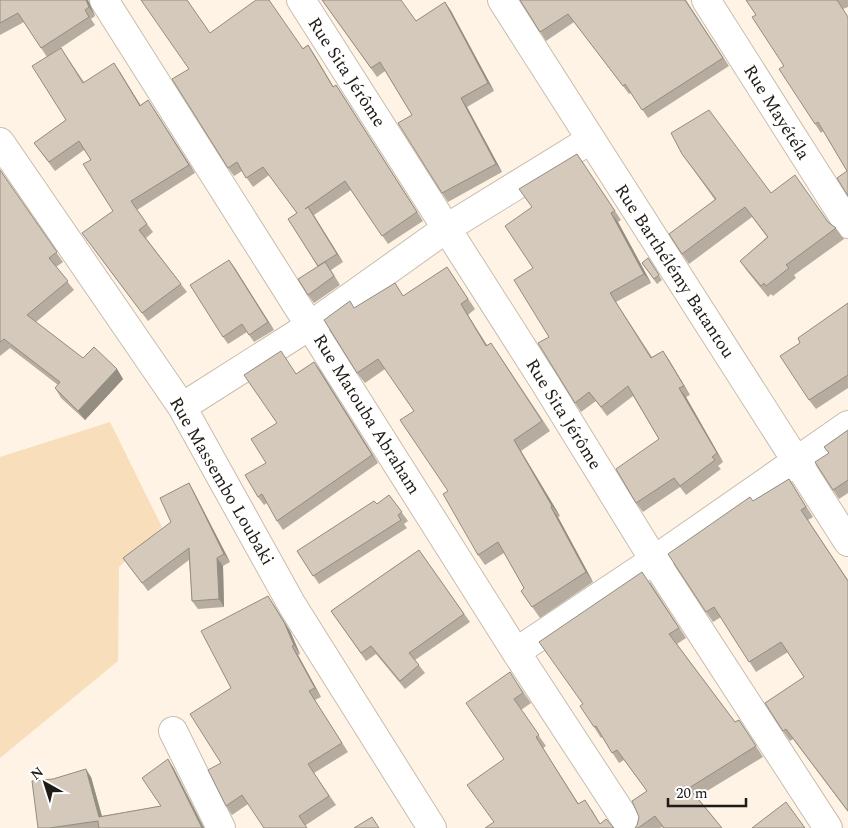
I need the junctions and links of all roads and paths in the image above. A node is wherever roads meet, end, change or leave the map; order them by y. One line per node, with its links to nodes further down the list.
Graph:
1 (104, 0): 9 (street, Rue Matouba Abraham)
2 (301, 0): 8 (street, Rue Sita Jérôme)
3 (502, 0): 5 (street, Rue Barthélémy Batantou)
4 (706, 0): 7 (street, Rue Mayétéla)
5 (590, 140): 8 (street); 12 (street, Rue Barthélémy Batantou)
6 (0, 142): 10 (street, Rue Massembo Loubaki)
7 (848, 224)
8 (447, 228): 9 (street); 14 (street, Rue Sita Jérôme)
9 (311, 325): 10 (street); 15 (street, Rue Matouba Abraham)
10 (182, 407): 18 (street, Rue Massembo Loubaki)
11 (848, 425): 12 (street)
12 (798, 460): 13 (street, Rue Barthélémy Batantou); 14 (street)
13 (848, 542)
14 (654, 560): 15 (street); 20 (street, Rue Sita Jérôme)
15 (516, 652): 19 (street, Rue Matouba Abraham)
16 (174, 731): 17 (street)
17 (221, 828)
18 (432, 828)
19 (631, 828)
20 (828, 828)

